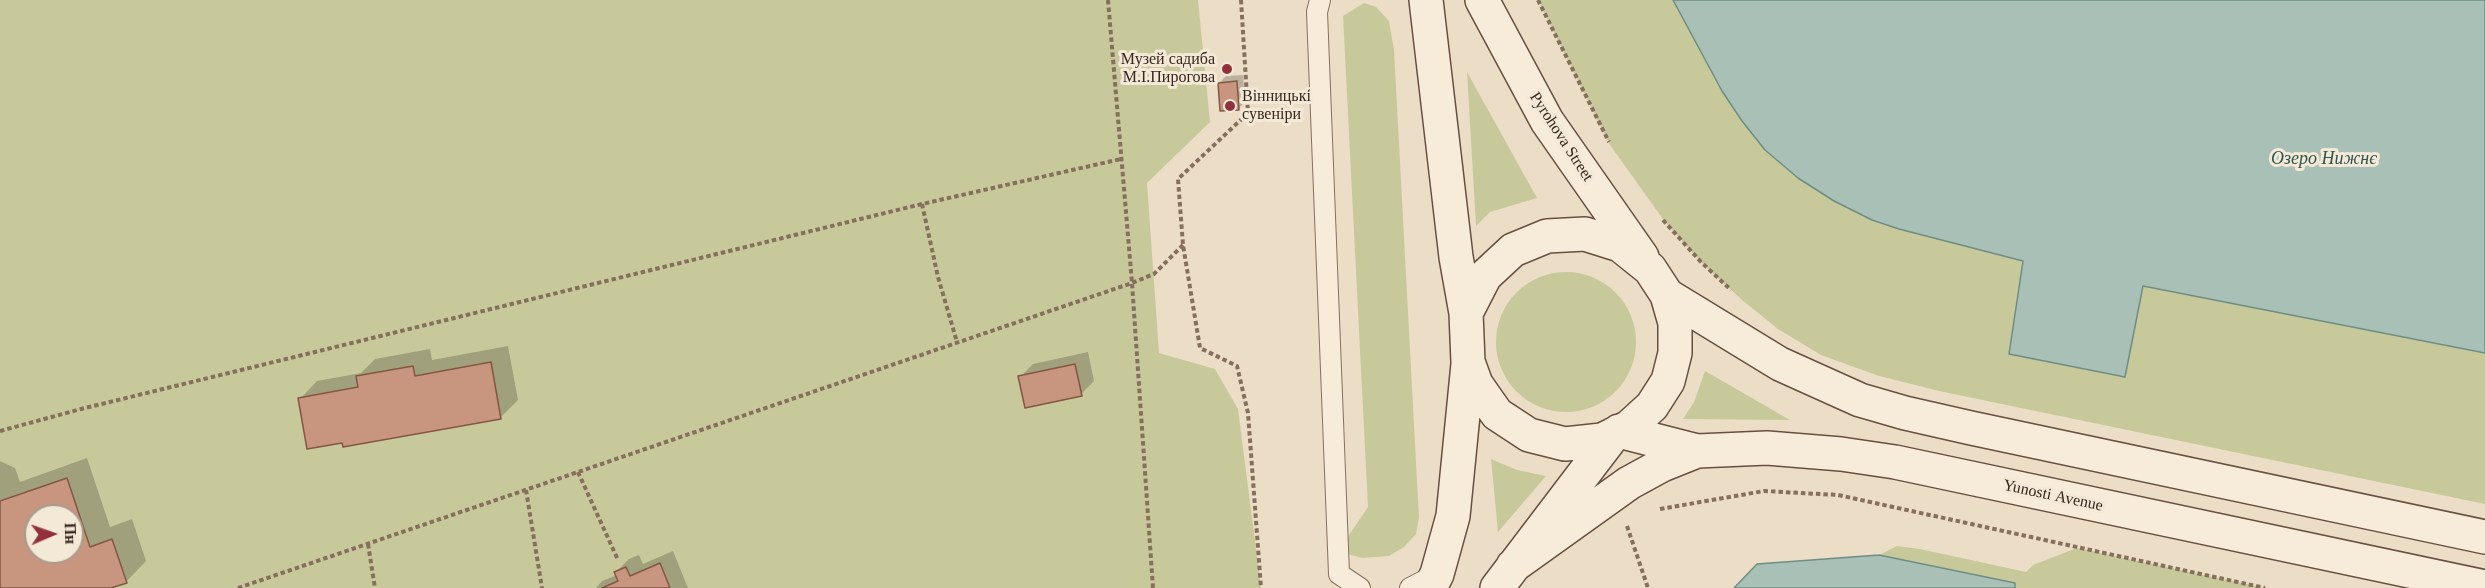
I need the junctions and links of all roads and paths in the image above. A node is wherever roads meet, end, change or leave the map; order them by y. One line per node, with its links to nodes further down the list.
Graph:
1 (1108, 0): 8 (path)
2 (1241, 0): 11 (path)
3 (1320, 0): 36 (lane)
4 (1482, 0): 12 (main road, Pyrohova Street)
5 (1538, 0): 7 (path)
6 (1426, 1): 15 (main road)
7 (1610, 145)
8 (1121, 159): 9 (path); 13 (path)
9 (922, 204): 16 (path); 18 (path)
10 (1658, 213): 14 (path)
11 (1183, 245): 13 (path); 35 (path)
12 (1659, 282): 15 (main road); 19 (main road); 25 (main road)
13 (1132, 283): 16 (path); 34 (path)
14 (1734, 292)
15 (1466, 313): 17 (main road)
16 (957, 342): 21 (path)
17 (1468, 362): 19 (main road); 29 (main road)
18 (0, 431)
19 (1616, 433): 20 (main road, Yunosti Avenue); 28 (main road)
20 (1696, 451): 28 (main road); 30 (main road, Yunosti Avenue)
21 (578, 472): 22 (path); 27 (path)
22 (526, 490): 26 (path); 33 (path)
23 (1652, 511): 38 (path)
24 (1624, 520): 37 (path)
25 (2485, 537)
26 (368, 544): 31 (path); 32 (path)
27 (618, 560)
28 (1505, 577)
29 (1426, 583)
30 (2485, 587)
31 (238, 588)
32 (375, 588)
33 (542, 588)
34 (1154, 588)
35 (1261, 588)
36 (1360, 588)
37 (1648, 588)
38 (2265, 588)

